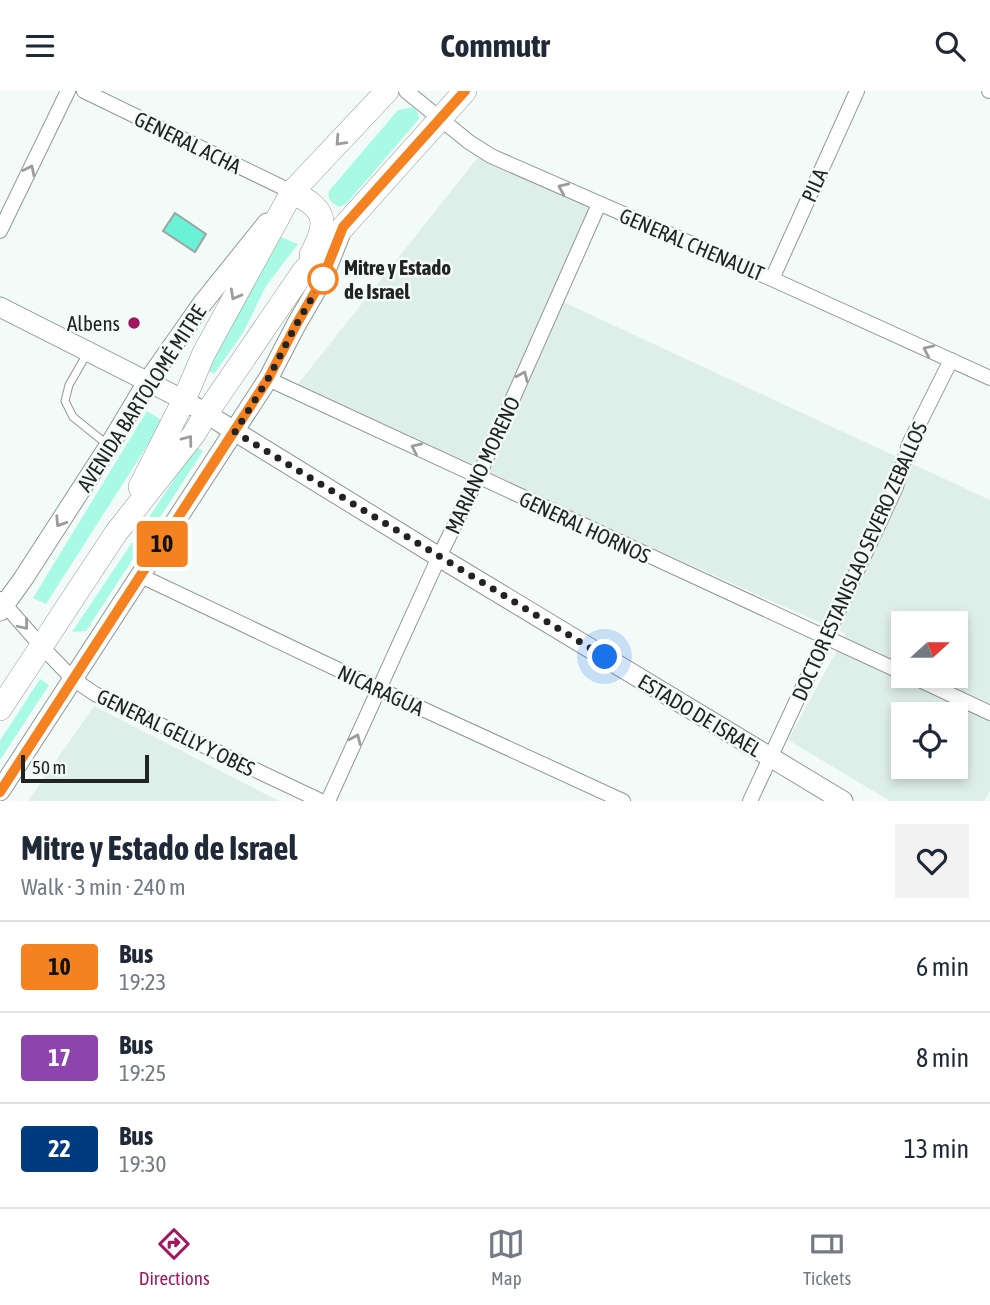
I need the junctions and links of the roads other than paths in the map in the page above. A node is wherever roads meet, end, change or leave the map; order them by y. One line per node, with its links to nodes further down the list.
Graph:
1 (68, 91): 11 (street, one-way to 1)
2 (84, 91): 8 (street, GENERAL ACHA)
3 (387, 91): 8 (main road, AVENIDA BARTOLOMÉ MITRE, one-way to 8)
4 (406, 91): 7 (street, GENERAL CHENAULT)
5 (465, 91): 7 (main road, AVENIDA BARTOLOMÉ MITRE)
6 (856, 91): 13 (street, PILA)
7 (440, 119): 9 (street, GENERAL CHENAULT, one-way to 7); 10 (main road, AVENIDA BARTOLOMÉ MITRE)
8 (292, 192): 12 (main road); 19 (street, AVENIDA BARTOLOMÉ MITRE); 20 (main road, AVENIDA BARTOLOMÉ MITRE, one-way to 20)
9 (599, 204): 13 (street, GENERAL CHENAULT); 24 (street, MARIANO MORENO, one-way to 9)
10 (343, 227): 12 (main road, AVENIDA BARTOLOMÉ MITRE); 18 (street, AVENIDA BARTOLOMÉ MITRE)
11 (0, 231)
12 (303, 272): 21 (main road, AVENIDA BARTOLOMÉ MITRE)
13 (772, 279): 16 (street, GENERAL CHENAULT, one-way to 13)
14 (0, 307): 15 (street, ESTADO DE ISRAEL)
15 (89, 351): 19 (street, ESTADO DE ISRAEL); 23 (lane)
16 (951, 360): 17 (street, GENERAL CHENAULT); 29 (street, DOCTOR ESTANISLAO SEVERO ZEBALLOS)
17 (990, 378)
18 (268, 379): 22 (street, AVENIDA BARTOLOMÉ MITRE); 24 (street, GENERAL HORNOS, one-way to 18)
19 (148, 381): 20 (street, ESTADO DE ISRAEL); 23 (street, AVENIDA BARTOLOMÉ MITRE)
20 (184, 400): 21 (street, ESTADO DE ISRAEL); 25 (main road, AVENIDA BARTOLOMÉ MITRE)
21 (205, 414): 22 (street, ESTADO DE ISRAEL); 25 (main road, AVENIDA BARTOLOMÉ MITRE, one-way to 21)
22 (235, 432): 26 (street, ESTADO DE ISRAEL); 27 (street, AVENIDA BARTOLOMÉ MITRE)
23 (109, 446): 28 (street, AVENIDA BARTOLOMÉ MITRE, one-way to 28)
24 (478, 477): 26 (street, MARIANO MORENO); 29 (street, GENERAL HORNOS)
25 (116, 533): 30 (main road, AVENIDA BARTOLOMÉ MITRE)
26 (439, 557): 34 (street, MARIANO MORENO); 37 (street, ESTADO DE ISRAEL)
27 (141, 576): 32 (street, AVENIDA BARTOLOMÉ MITRE); 34 (street, NICARAGUA)
28 (2, 604): 30 (street, GENERAL GELLY Y OBES, one-way to 30)
29 (826, 637): 31 (street, GENERAL HORNOS); 37 (street, DOCTOR ESTANISLAO SEVERO ZEBALLOS)
30 (42, 647): 32 (street, GENERAL GELLY Y OBES); 35 (main road, AVENIDA BARTOLOMÉ MITRE)
31 (891, 667)
32 (73, 679): 38 (street, AVENIDA BARTOLOMÉ MITRE); 39 (street, GENERAL GELLY Y OBES)
33 (937, 688): 36 (street)
34 (379, 689): 40 (street, MARIANO MORENO, one-way to 34); 41 (street, NICARAGUA)
35 (0, 709)
36 (990, 713)
37 (771, 758): 42 (street, DOCTOR ESTANISLAO SEVERO ZEBALLOS); 43 (street, ESTADO DE ISRAEL)
38 (0, 792)
39 (321, 801)
40 (328, 801)
41 (622, 801)
42 (750, 801)
43 (843, 801)

